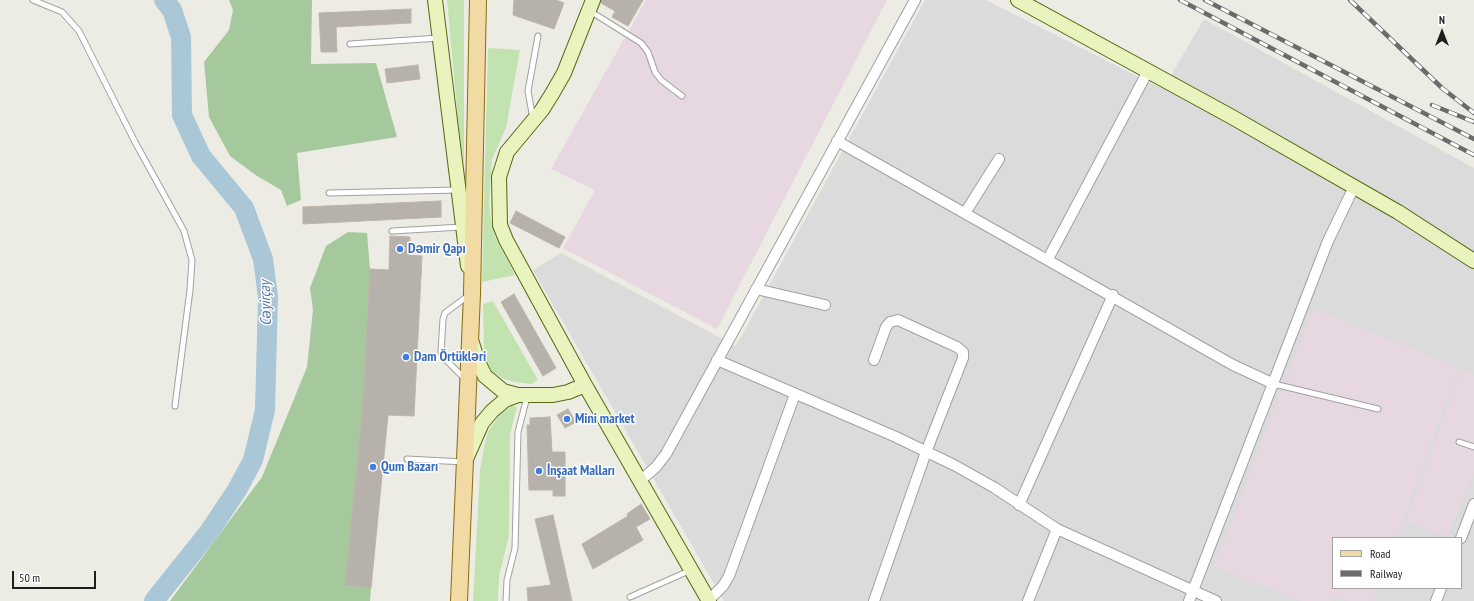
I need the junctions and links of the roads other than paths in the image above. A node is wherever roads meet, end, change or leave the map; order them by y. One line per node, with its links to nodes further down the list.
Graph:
1 (33, 0): 35 (lane)
2 (434, 0): 8 (main road)
3 (478, 0): 24 (main road)
4 (915, 0): 13 (street)
5 (1018, 0): 10 (main road)
6 (591, 5): 11 (lane); 12 (main road)
7 (538, 36): 12 (lane)
8 (440, 38): 9 (lane); 16 (main road)
9 (350, 44)
10 (1148, 71): 15 (main road); 21 (street)
11 (682, 96)
12 (533, 120): 32 (main road)
13 (837, 141): 18 (street); 23 (street)
14 (1000, 159): 18 (street)
15 (1354, 187): 22 (main road); 31 (street)
16 (458, 190): 17 (lane); 19 (main road)
17 (329, 194)
18 (965, 213): 21 (street)
19 (462, 227): 20 (lane); 24 (main road)
20 (392, 231)
21 (1048, 259): 25 (street)
22 (1474, 261)
23 (756, 289): 26 (street); 28 (street)
24 (472, 294): 27 (main road); 30 (lane)
25 (1113, 295): 31 (street); 44 (street)
26 (825, 305)
27 (470, 336): 30 (main road); 34 (main road)
28 (717, 360): 33 (street); 42 (street)
29 (874, 360): 39 (street)
30 (468, 381): 41 (main road)
31 (1274, 384): 36 (lane); 49 (street)
32 (585, 385): 34 (main road); 42 (main road)
33 (795, 394): 39 (street); 53 (street)
34 (522, 395): 41 (main road); 52 (lane)
35 (175, 406)
36 (1378, 410)
37 (1459, 442): 38 (lane)
38 (1474, 447)
39 (926, 452): 44 (street); 54 (street)
40 (407, 459): 41 (lane)
41 (465, 462): 51 (main road)
42 (641, 480): 47 (main road)
43 (1474, 504): 46 (street)
44 (1019, 505): 45 (street)
45 (1057, 529): 49 (street); 55 (street)
46 (1461, 537)
47 (692, 570): 50 (lane); 53 (main road)
48 (1441, 589): 58 (street)
49 (1193, 590): 56 (street); 57 (street)
50 (630, 597)
51 (459, 601)
52 (506, 601)
53 (709, 601)
54 (874, 601)
55 (1028, 601)
56 (1189, 601)
57 (1216, 601)
58 (1436, 601)

